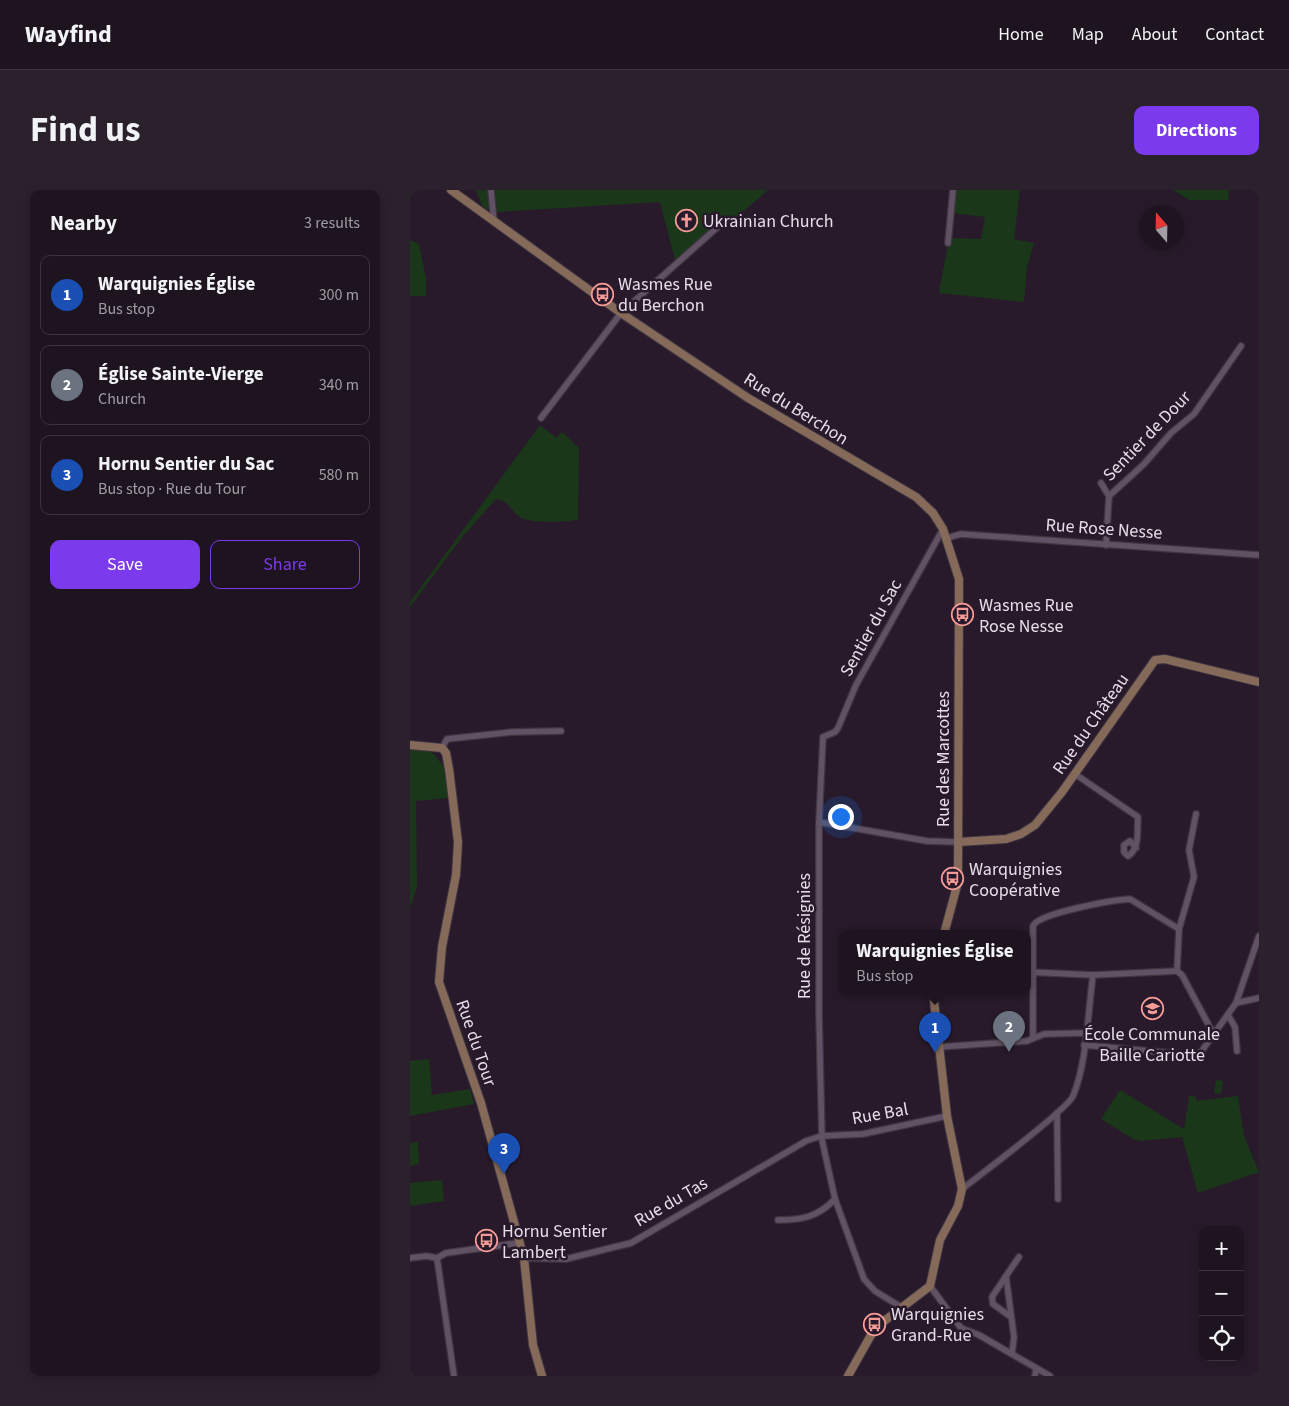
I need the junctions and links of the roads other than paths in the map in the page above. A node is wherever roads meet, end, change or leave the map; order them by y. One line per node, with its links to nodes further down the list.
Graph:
1 (451, 190): 4 (street, Rue du Berchon)
2 (491, 190): 4 (street)
3 (953, 190): 6 (street)
4 (494, 222): 7 (street, Rue du Berchon)
5 (721, 224): 7 (street)
6 (948, 242)
7 (620, 313): 9 (street); 12 (street, Rue du Berchon)
8 (1241, 346): 11 (street, Sentier de Dour)
9 (541, 418)
10 (1101, 483): 11 (street, Sentier de Dour)
11 (1109, 496): 14 (street, Sentier de Dour)
12 (943, 529): 13 (street, Rue du Berchon); 18 (street, Sentier du Sac)
13 (947, 538): 14 (street, Rue Rose Nesse); 24 (street, Rue des Marcottes)
14 (1106, 545): 15 (street, Rue Rose Nesse)
15 (1259, 555)
16 (1259, 682): 21 (street, Rue du Château)
17 (561, 731): 20 (street)
18 (823, 737): 23 (street, Rue de Résignies)
19 (410, 745): 20 (street)
20 (442, 748): 49 (street, Rue du Tour)
21 (1074, 774): 24 (street, Rue du Château); 25 (street)
22 (1196, 814): 26 (street)
23 (819, 822): 24 (street, Rue des Marcottes); 44 (street, Rue de Résignies)
24 (958, 842): 27 (street)
25 (1136, 848)
26 (1179, 929): 29 (street); 30 (street)
27 (945, 930)
28 (1259, 936): 34 (street)
29 (1177, 970): 31 (street); 37 (street)
30 (1031, 973): 31 (street); 38 (street)
31 (1093, 975): 36 (street)
32 (933, 995): 40 (street)
33 (1259, 998): 34 (street)
34 (1236, 1003): 35 (street)
35 (1228, 1015): 37 (street); 41 (street)
36 (1086, 1034): 38 (street); 39 (street)
37 (1214, 1035): 39 (street)
38 (1033, 1038): 40 (street)
39 (1084, 1045): 42 (street)
40 (939, 1047): 43 (street)
41 (1237, 1051)
42 (1057, 1113): 45 (street); 47 (street)
43 (947, 1116): 44 (street, Rue Bal); 45 (street)
44 (822, 1138): 46 (street, Rue de Résignies); 53 (street, Rue du Tas)
45 (962, 1189): 55 (street)
46 (835, 1198): 48 (street); 56 (street)
47 (1058, 1199)
48 (778, 1220)
49 (518, 1243): 52 (street); 53 (street, Rue du Tour)
50 (1019, 1257): 54 (street)
51 (410, 1258): 52 (street)
52 (437, 1258): 60 (street)
53 (524, 1258): 61 (street, Rue du Tour)
54 (1006, 1276): 57 (street); 57 (street)
55 (930, 1286): 56 (street); 58 (street)
56 (901, 1307): 62 (street)
57 (1011, 1317): 58 (street)
58 (1012, 1354): 59 (street)
59 (1036, 1369): 63 (street); 64 (street)
60 (454, 1376)
61 (542, 1376)
62 (848, 1376)
63 (1034, 1376)
64 (1050, 1376)

